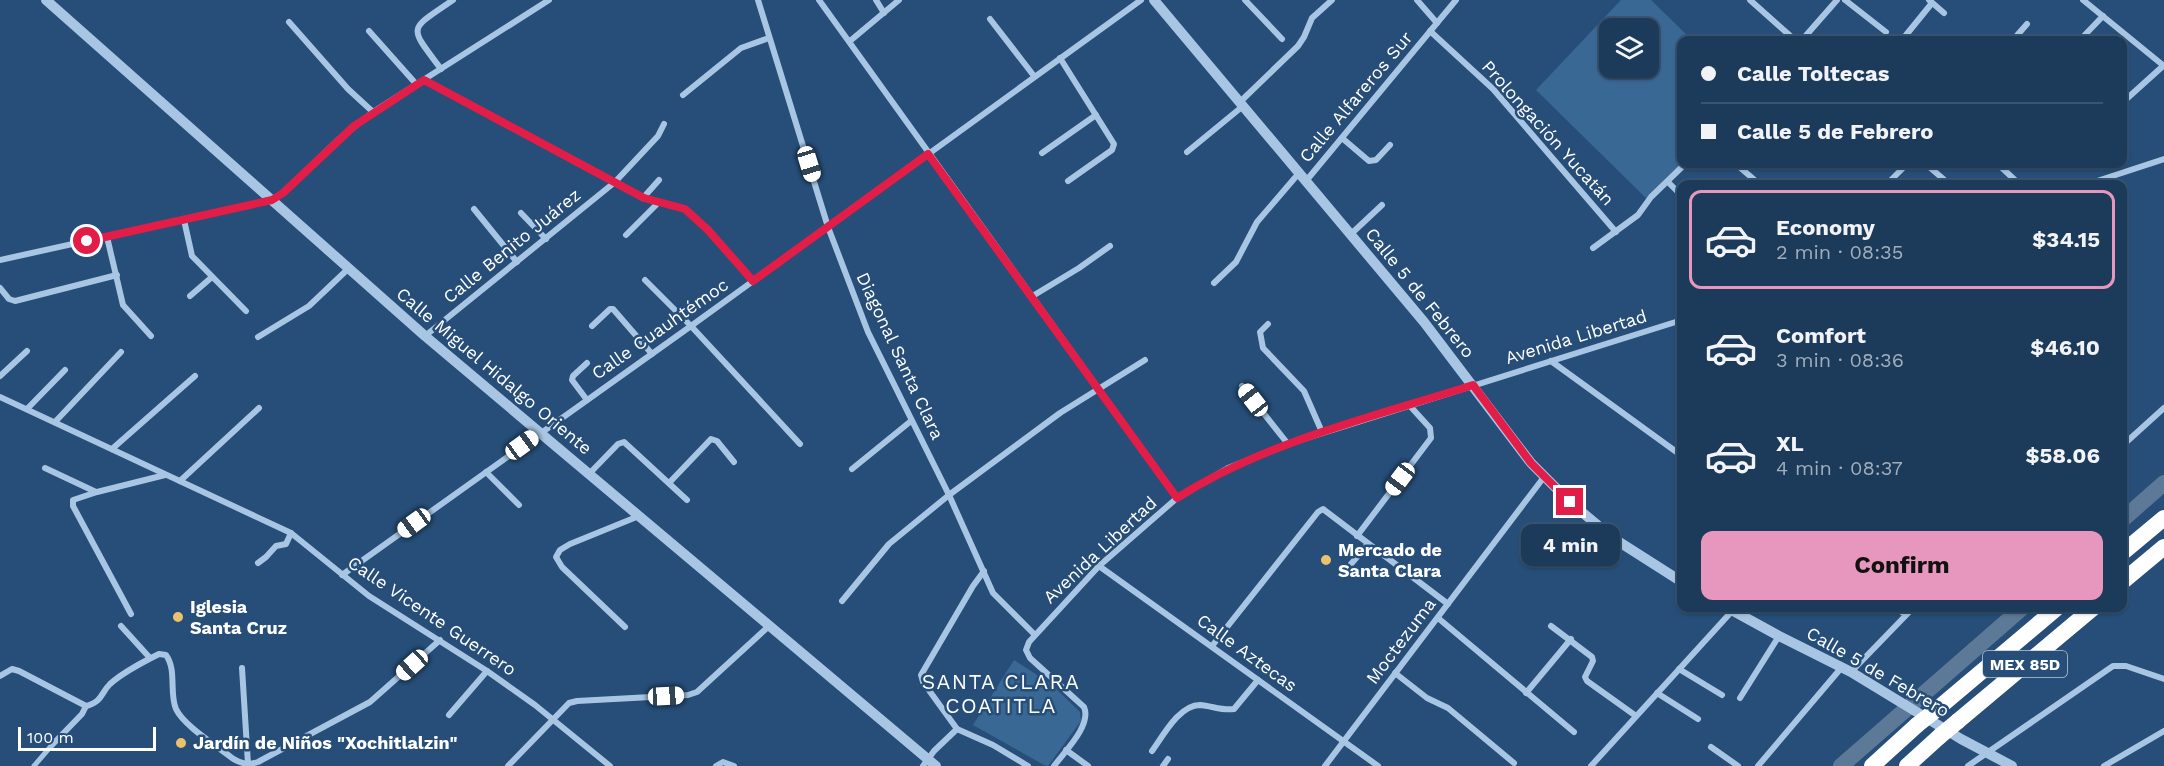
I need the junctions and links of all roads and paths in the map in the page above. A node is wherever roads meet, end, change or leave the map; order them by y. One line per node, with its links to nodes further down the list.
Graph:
1 (46, 0): 72 (street, Calle Miguel Hidalgo Oriente)
2 (453, 0): 39 (street)
3 (549, 0): 39 (street)
4 (758, 0): 34 (street, Diagonal Santa Clara)
5 (819, 0): 36 (street)
6 (876, 0): 19 (street)
7 (898, 0): 19 (street)
8 (1142, 0): 37 (street, Calle Cuauhtémoc)
9 (1154, 0): 45 (street, Calle 5 de Febrero)
10 (1245, 0): 35 (street)
11 (1332, 0): 45 (street)
12 (1417, 0): 24 (street)
13 (1456, 0): 24 (street, Calle Alfareros Sur)
14 (1750, 0): 29 (street)
15 (1837, 0): 30 (street)
16 (1845, 0): 28 (street)
17 (2083, 0): 21 (street)
18 (1930, 1): 20 (street); 31 (street)
19 (884, 13): 36 (street)
20 (1944, 13)
21 (2103, 16): 33 (street); 38 (street)
22 (990, 19): 40 (street)
23 (289, 22): 46 (street)
24 (1437, 23): 27 (street, Calle Alfareros Sur)
25 (2027, 24): 32 (street)
26 (369, 31): 42 (street)
27 (1430, 31): 49 (street, Calle Alfareros Sur); 79 (street, Prolongación Yucatán)
28 (1886, 32)
29 (1790, 36)
30 (1806, 36)
31 (1905, 36)
32 (2016, 36)
33 (2084, 36)
34 (769, 38): 43 (street); 78 (street, Diagonal Santa Clara)
35 (1282, 39)
36 (850, 41): 53 (street)
37 (1060, 58): 40 (street, Calle Cuauhtémoc); 47 (street)
38 (2164, 66): 44 (street)
39 (441, 69): 41 (street)
40 (1034, 76): 53 (street, Calle Cuauhtémoc)
41 (424, 80): 42 (street); 68 (street)
42 (417, 85): 46 (street)
43 (684, 95)
44 (2127, 99)
45 (1241, 104): 51 (street); 60 (street, Calle 5 de Febrero)
46 (373, 112): 72 (street)
47 (1096, 115): 52 (street); 67 (street)
48 (664, 124): 68 (street, Calle Benito Juárez)
49 (1342, 138): 50 (street); 60 (street, Calle Alfareros Sur)
50 (1390, 145)
51 (1187, 152)
52 (1042, 153)
53 (928, 154): 78 (street, Calle Cuauhtémoc); 97 (street)
54 (2164, 159): 66 (street)
55 (1681, 168): 69 (street)
56 (1741, 168): 62 (street)
57 (1903, 168): 63 (street)
58 (1931, 168): 64 (street)
59 (2002, 168): 65 (street)
60 (1302, 177): 80 (street, Calle 5 de Febrero); 94 (street, Calle Alfareros Sur)
61 (660, 180): 71 (street)
62 (1755, 180)
63 (1891, 180)
64 (1944, 180)
65 (2015, 180)
66 (2100, 180)
67 (1068, 181)
68 (615, 182): 71 (street); 83 (street, Calle Benito Juárez)
69 (1668, 182): 70 (street); 79 (street)
70 (1677, 191)
71 (644, 198): 73 (street)
72 (272, 200): 77 (street); 89 (street, Calle Miguel Hidalgo Oriente)
73 (659, 202): 81 (street); 93 (street)
74 (1382, 206): 80 (street)
75 (474, 209): 88 (street)
76 (521, 213): 83 (street)
77 (184, 220): 82 (street); 91 (street)
78 (828, 227): 93 (street, Calle Cuauhtémoc); 124 (street, Diagonal Santa Clara)
79 (1616, 232): 85 (street)
80 (1351, 234): 115 (street, Calle 5 de Febrero)
81 (626, 235)
82 (107, 237): 87 (street); 90 (street)
83 (546, 239): 88 (street, Calle Benito Juárez)
84 (1110, 246): 97 (street)
85 (1593, 248)
86 (0, 252): 87 (street)
87 (2, 259)
88 (517, 262): 104 (street, Calle Benito Juárez)
89 (349, 268): 104 (street, Calle Miguel Hidalgo Oriente); 105 (street)
90 (117, 275): 95 (street); 103 (street)
91 (212, 277): 96 (street); 98 (street)
92 (645, 280): 102 (street)
93 (753, 281): 102 (street, Calle Cuauhtémoc)
94 (1214, 283)
95 (0, 288)
96 (190, 296)
97 (1032, 297): 117 (street)
98 (246, 311)
99 (1677, 322): 110 (street, Avenida Libertad)
100 (1268, 324): 127 (street)
101 (592, 326): 108 (street)
102 (691, 326): 108 (street, Calle Cuauhtémoc); 129 (street)
103 (151, 336)
104 (425, 336): 126 (street, Calle Miguel Hidalgo Oriente)
105 (258, 337)
106 (27, 351): 113 (street)
107 (121, 352): 125 (street)
108 (652, 354): 119 (street, Calle Cuauhtémoc)
109 (1145, 360): 117 (street)
110 (1551, 361): 115 (street, Avenida Libertad); 132 (street)
111 (587, 363): 119 (street)
112 (65, 370): 123 (street)
113 (0, 376)
114 (195, 376): 131 (street)
115 (1473, 385): 120 (street, Avenida Libertad); 139 (street, Calle 5 de Febrero)
116 (1242, 386): 130 (street)
117 (1098, 389): 143 (street); 144 (street)
118 (0, 397): 123 (street, Calle Vicente Guerrero)
119 (587, 400): 126 (street, Calle Cuauhtémoc)
120 (1410, 406): 127 (street, Avenida Libertad); 150 (street)
121 (259, 408): 140 (street)
122 (2164, 408): 128 (street)
123 (27, 409): 125 (street, Calle Vicente Guerrero)
124 (911, 420): 135 (street); 143 (street, Diagonal Santa Clara)
125 (55, 422): 131 (street, Calle Vicente Guerrero)
126 (540, 432): 136 (street, Calle Cuauhtémoc); 137 (street, Calle Miguel Hidalgo Oriente)
127 (1322, 432): 130 (street, Avenida Libertad)
128 (2127, 441)
129 (800, 444)
130 (1288, 444): 144 (street, Avenida Libertad)
131 (112, 449): 138 (street, Calle Vicente Guerrero)
132 (1677, 452)
133 (734, 462): 141 (street)
134 (45, 468): 142 (street)
135 (852, 469)
136 (486, 472): 146 (street); 158 (street, Calle Cuauhtémoc)
137 (590, 474): 141 (street); 147 (street, Calle Miguel Hidalgo Oriente)
138 (165, 475): 140 (street, Calle Vicente Guerrero); 142 (street)
139 (1544, 477): 160 (street, Calle 5 de Febrero); 162 (street, Moctezuma)
140 (180, 481): 149 (street, Calle Vicente Guerrero)
141 (669, 483): 145 (street)
142 (97, 492): 169 (street)
143 (949, 495): 157 (street, Diagonal Santa Clara); 161 (street)
144 (1177, 498): 156 (street, Avenida Libertad)
145 (687, 500)
146 (519, 505)
147 (640, 516): 173 (street, Calle Miguel Hidalgo Oriente); 175 (street)
148 (2164, 518): 153 (highway)
149 (291, 533): 154 (street); 158 (street, Calle Vicente Guerrero)
150 (1357, 536): 151 (street); 180 (street)
151 (1368, 544): 155 (street); 162 (street)
152 (2164, 548): 159 (highway)
153 (2127, 549)
154 (258, 563)
155 (1351, 564)
156 (1099, 566): 176 (street, Avenida Libertad); 180 (street, Calle Aztecas)
157 (984, 572): 176 (street, Diagonal Santa Clara); 200 (street)
158 (342, 575): 179 (street, Calle Vicente Guerrero)
159 (2127, 578)
160 (1677, 579)
161 (842, 601)
162 (1448, 604): 171 (street, Moctezuma)
163 (1729, 612): 183 (street)
164 (1739, 612): 177 (street, Calle 5 de Febrero)
165 (1902, 612): 170 (street)
166 (1908, 612): 170 (street)
167 (2053, 612): 198 (highway, MEX 85D, bridge)
168 (2088, 612): 228 (highway, MEX 85D, bridge)
169 (131, 614)
170 (1905, 614): 184 (street)
171 (1438, 618): 186 (street, Moctezuma); 190 (street)
172 (121, 626): 181 (street)
173 (769, 626): 197 (street); 212 (street, Calle Miguel Hidalgo Oriente)
174 (1551, 626): 178 (street)
175 (626, 627)
176 (1034, 634): 206 (street, Avenida Libertad)
177 (1779, 636): 184 (street, Calle 5 de Febrero); 193 (street)
178 (1571, 639): 190 (street); 196 (street)
179 (440, 640): 185 (street, Calle Vicente Guerrero); 211 (street)
180 (1212, 646): 189 (street, Calle Aztecas)
181 (150, 658): 194 (street); 211 (street)
182 (242, 668): 211 (street)
183 (1679, 669): 191 (street); 192 (street)
184 (1846, 670): 198 (street, Calle 5 de Febrero); 226 (street)
185 (487, 671): 195 (street); 197 (street, Calle Vicente Guerrero)
186 (1395, 674): 203 (street, Moctezuma); 210 (street)
187 (0, 676): 194 (street)
188 (2164, 679): 208 (street)
189 (1258, 680): 203 (street, Calle Aztecas); 207 (street)
190 (1526, 693): 202 (street)
191 (1657, 693): 196 (street); 199 (street)
192 (1722, 695)
193 (1740, 698)
194 (86, 706): 204 (street)
195 (449, 715)
196 (1636, 716): 224 (street)
197 (554, 718): 213 (street, Calle Vicente Guerrero); 215 (street)
198 (1916, 718): 208 (street, Calle 5 de Febrero); 227 (highway, MEX 85D)
199 (1698, 719)
200 (957, 729): 212 (street); 218 (street)
201 (2164, 731): 231 (street)
202 (1574, 732)
203 (1345, 741): 222 (street, Moctezuma); 223 (street, Calle Aztecas)
204 (52, 745): 214 (street)
205 (1711, 747): 225 (street)
206 (1066, 750): 219 (street); 220 (street)
207 (1152, 751)
208 (1987, 752): 229 (street); 230 (street, Calle 5 de Febrero)
209 (1168, 759): 221 (street)
210 (1514, 763)
211 (248, 764)
212 (929, 764)
213 (608, 765)
214 (34, 766)
215 (508, 766)
216 (716, 766): 217 (street)
217 (734, 766)
218 (1028, 766)
219 (1054, 766)
220 (1088, 766)
221 (1163, 766)
222 (1325, 766)
223 (1377, 766)
224 (1591, 766)
225 (1738, 766)
226 (1758, 766)
227 (1872, 766)
228 (1907, 766)
229 (1968, 766)
230 (2012, 766)
231 (2104, 766)

